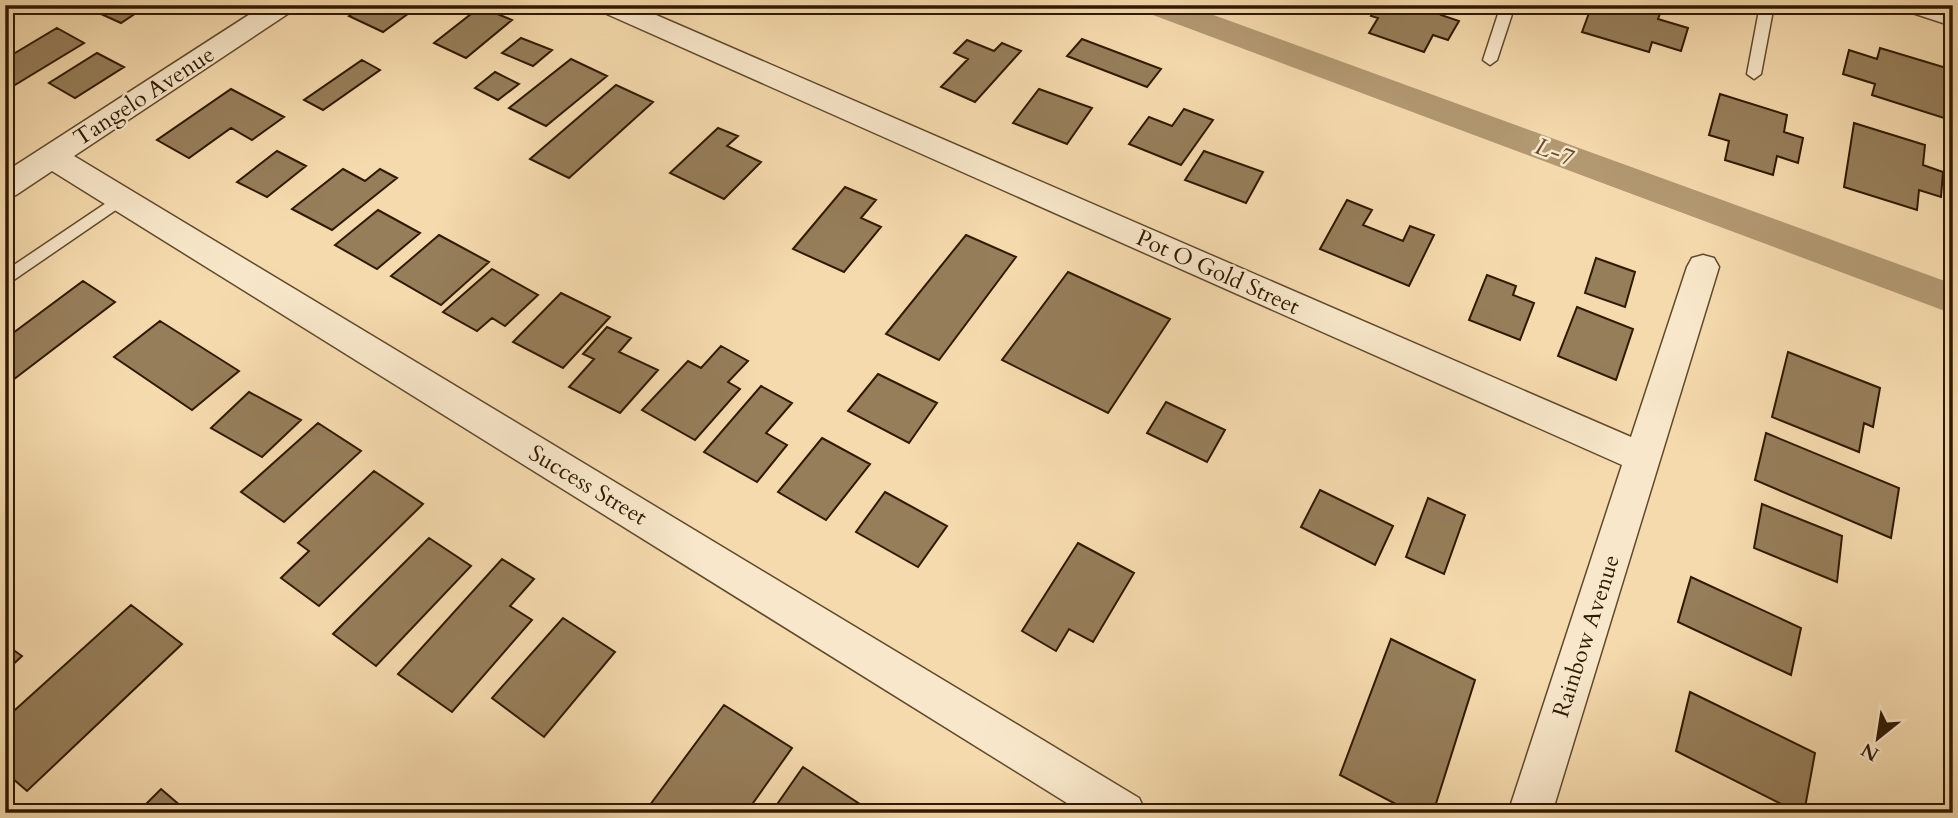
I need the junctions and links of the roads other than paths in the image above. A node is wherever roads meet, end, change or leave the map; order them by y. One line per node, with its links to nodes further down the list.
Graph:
1 (283, 5): 9 (street, Tangelo Avenue)
2 (609, 5): 14 (street, Pot O Gold Street)
3 (1508, 5): 7 (lane)
4 (1766, 5): 8 (lane)
5 (1894, 5): 6 (lane)
6 (1948, 20)
7 (1490, 60)
8 (1754, 74)
9 (52, 157): 10 (street, Tangelo Avenue); 11 (street, Success Street)
10 (5, 187)
11 (121, 199): 13 (lane); 15 (street, Success Street)
12 (1703, 267): 14 (street)
13 (5, 280)
14 (1643, 458): 16 (street, Rainbow Avenue)
15 (1124, 813)
16 (1530, 813)

